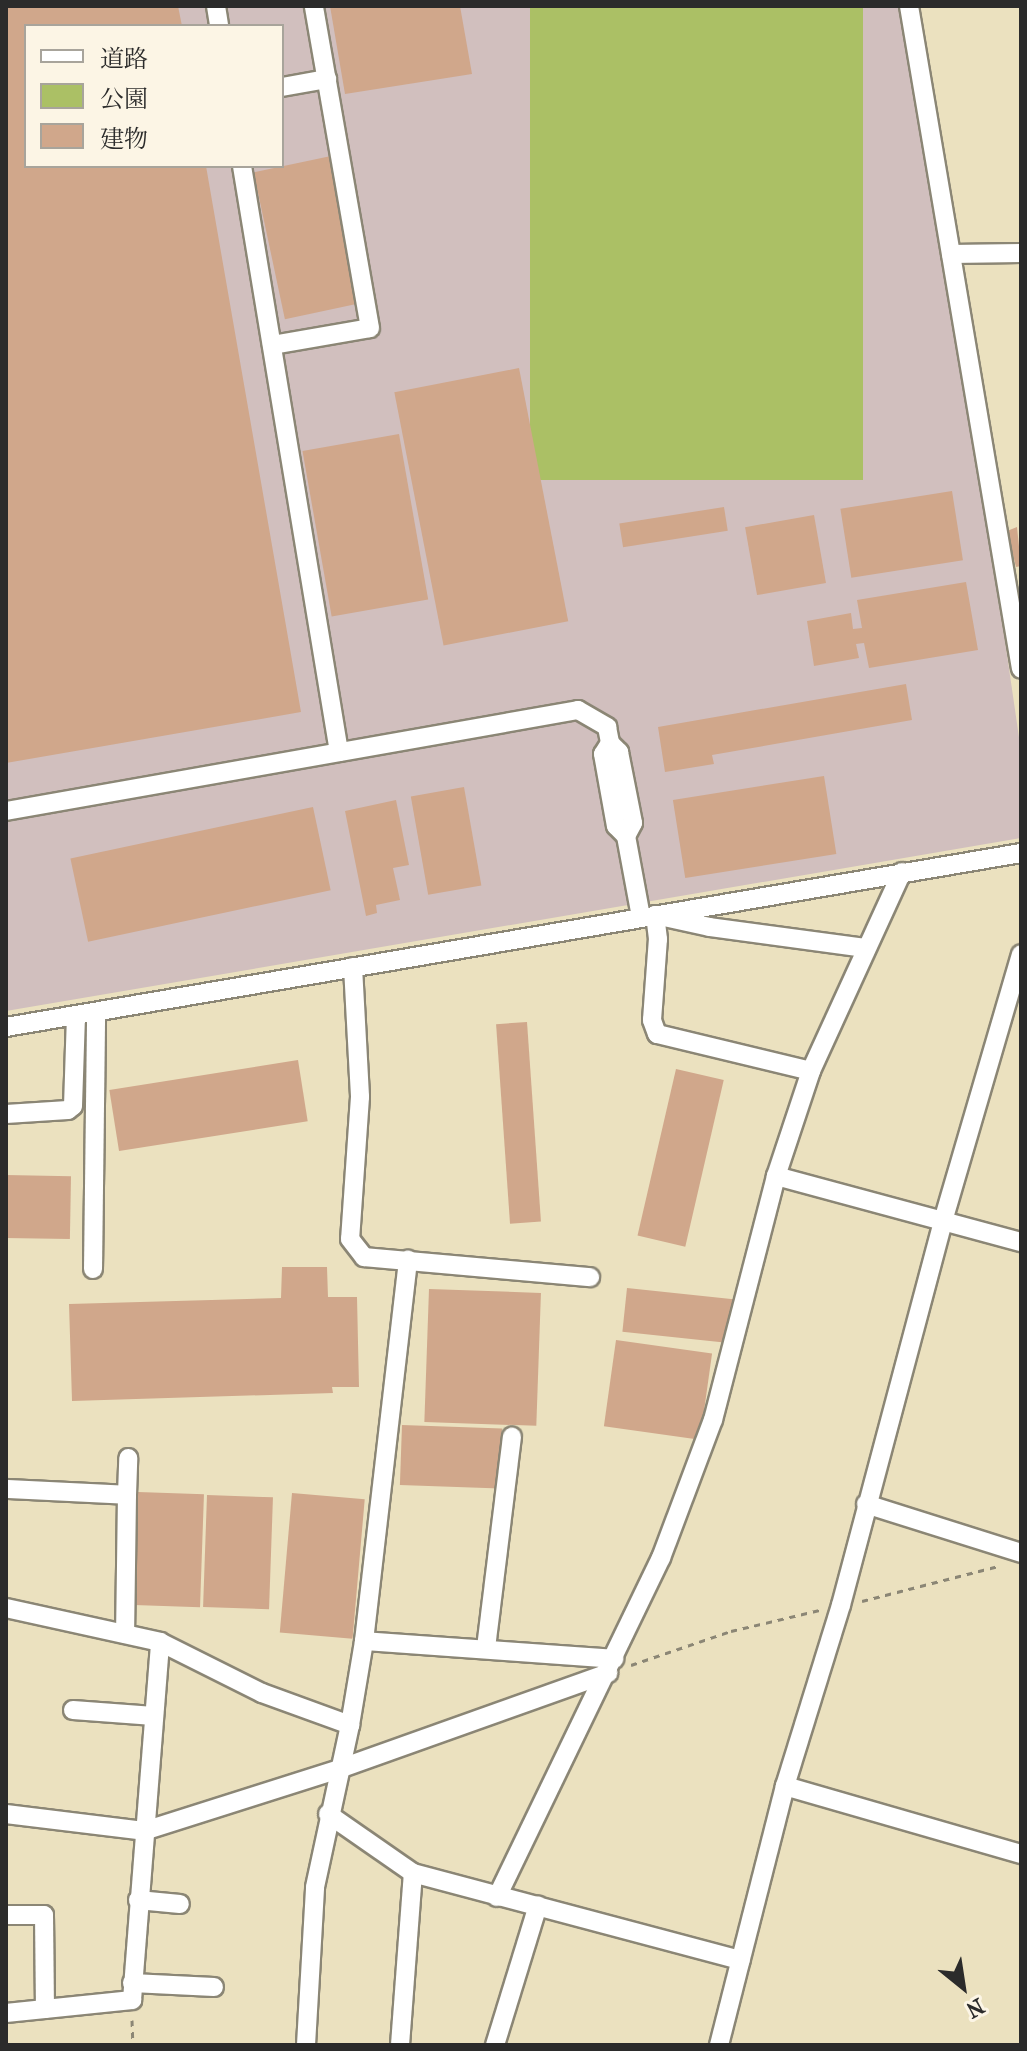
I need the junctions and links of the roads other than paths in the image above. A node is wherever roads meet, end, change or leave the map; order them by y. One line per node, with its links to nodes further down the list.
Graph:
1 (314, 6): 3 (street)
2 (909, 6): 7 (street)
3 (327, 79): 4 (street); 8 (street)
4 (284, 87)
5 (242, 168): 8 (street)
6 (1021, 253): 7 (street)
7 (951, 254): 9 (street)
8 (272, 345): 10 (street)
9 (1021, 669)
10 (339, 752): 11 (street); 14 (street)
11 (6, 811)
12 (1021, 853): 13 (street)
13 (902, 872): 14 (street); 15 (street)
14 (648, 916): 15 (street); 17 (street); 21 (street)
15 (866, 948): 21 (street)
16 (1021, 954): 24 (street)
17 (353, 967): 18 (street); 26 (street)
18 (96, 1012): 19 (street); 27 (street)
19 (76, 1015): 20 (street); 22 (street)
20 (6, 1027)
21 (811, 1071): 23 (street)
22 (6, 1114)
23 (776, 1176): 24 (street); 40 (street)
24 (943, 1221): 25 (street); 33 (street)
25 (1021, 1242)
26 (408, 1260): 28 (street); 37 (street)
27 (93, 1269)
28 (590, 1277)
29 (512, 1437): 39 (street)
30 (128, 1458): 32 (street)
31 (6, 1489): 32 (street)
32 (127, 1495): 36 (street)
33 (866, 1504): 34 (street); 45 (street)
34 (1014, 1558)
35 (6, 1608): 36 (street)
36 (125, 1634): 38 (street)
37 (364, 1641): 39 (street); 43 (street)
38 (160, 1642): 42 (street); 43 (street)
39 (486, 1648): 40 (street)
40 (611, 1666): 44 (street); 51 (street)
41 (73, 1710): 42 (street)
42 (154, 1716): 48 (street)
43 (350, 1725): 44 (street)
44 (339, 1769): 47 (street); 48 (street)
45 (785, 1786): 49 (street); 56 (street)
46 (6, 1814): 48 (street)
47 (328, 1814): 50 (street); 61 (street)
48 (144, 1831): 52 (street)
49 (1021, 1854)
50 (413, 1873): 51 (street); 62 (street)
51 (497, 1897): 54 (street)
52 (138, 1900): 53 (street); 58 (street)
53 (180, 1904)
54 (538, 1905): 56 (street); 63 (street)
55 (6, 1915): 59 (street)
56 (741, 1960): 64 (street)
57 (214, 1987): 58 (street)
58 (132, 1992): 59 (street)
59 (45, 2009): 60 (street)
60 (6, 2013)
61 (306, 2045)
62 (400, 2045)
63 (495, 2045)
64 (719, 2045)

